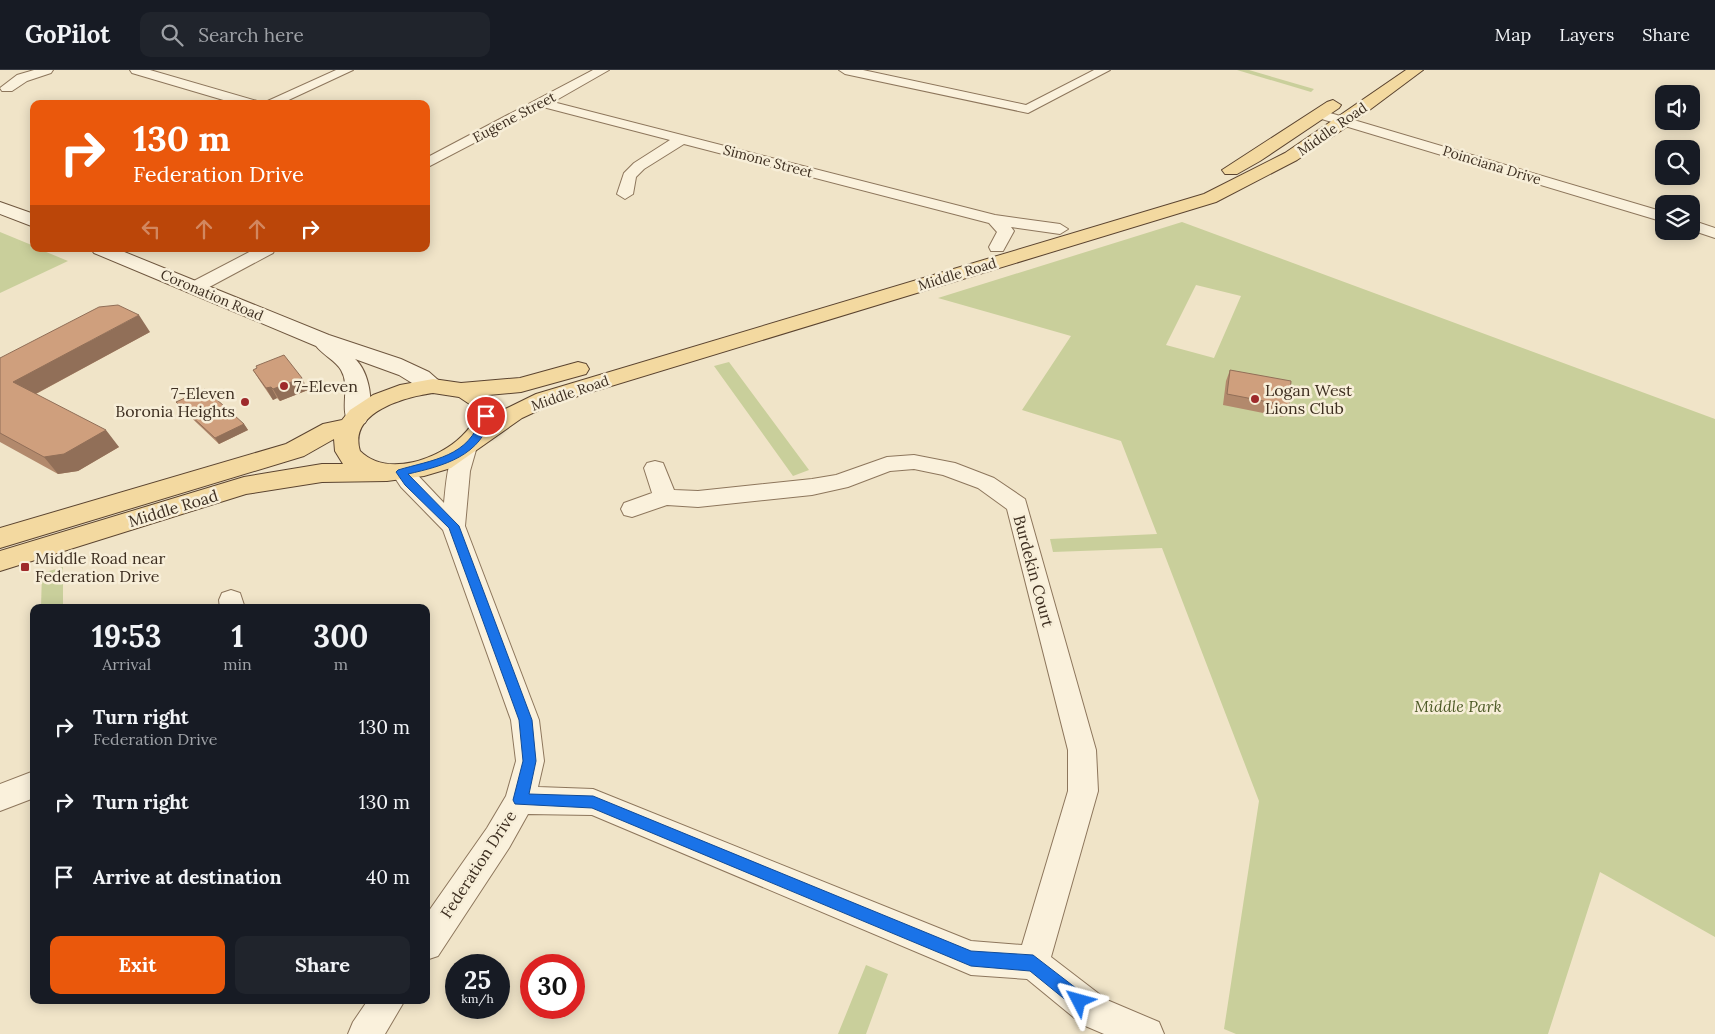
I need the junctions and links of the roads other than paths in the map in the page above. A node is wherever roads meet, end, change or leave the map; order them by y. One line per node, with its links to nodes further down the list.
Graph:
1 (47, 70): 8 (street)
2 (136, 70): 10 (street)
3 (347, 70): 11 (street)
4 (602, 70): 12 (street, Eugene Street)
5 (845, 70): 6 (street)
6 (1104, 70)
7 (1416, 70): 14 (main road, Middle Road)
8 (7, 88)
9 (1349, 94): 13 (main road, Middle Road)
10 (238, 100)
11 (277, 100)
12 (541, 102): 15 (street, Simone Street); 16 (street, Eugene Street)
13 (1320, 114): 14 (street, Poinciana Drive); 23 (main road, Middle Road)
14 (1344, 121): 19 (street, Poinciana Drive); 33 (main road, Middle Road)
15 (682, 139): 17 (street); 21 (street, Simone Street)
16 (430, 159)
17 (625, 194)
18 (0, 207): 20 (street)
19 (1655, 213)
20 (30, 219)
21 (995, 220): 23 (street, Simone Street); 25 (street)
22 (1700, 228): 24 (street)
23 (1060, 229): 25 (main road, Middle Road)
24 (1715, 232)
25 (997, 246): 31 (main road, Middle Road)
26 (108, 252): 28 (street, Coronation Road)
27 (261, 252): 28 (street)
28 (194, 288): 29 (street, Coronation Road)
29 (323, 341): 30 (street, Coronation Road); 32 (street, Coronation Road)
30 (433, 386): 31 (main road); 32 (main road)
31 (462, 390): 33 (main road)
32 (354, 421): 35 (main road); 39 (main road, Middle Road)
33 (471, 444): 35 (main road); 38 (street, Federation Drive)
34 (655, 468): 36 (street)
35 (390, 472): 38 (street, Federation Drive); 40 (main road, Middle Road)
36 (666, 497): 37 (street, Burdekin Court); 45 (street, Burdekin Court)
37 (632, 509)
38 (453, 526): 43 (street, Federation Drive)
39 (0, 538)
40 (0, 561)
41 (30, 786): 42 (street)
42 (0, 798)
43 (520, 800): 44 (street, Federation Drive); 45 (street)
44 (430, 938)
45 (1033, 963): 48 (street)
46 (385, 1004): 47 (street)
47 (365, 1034)
48 (1147, 1034)

